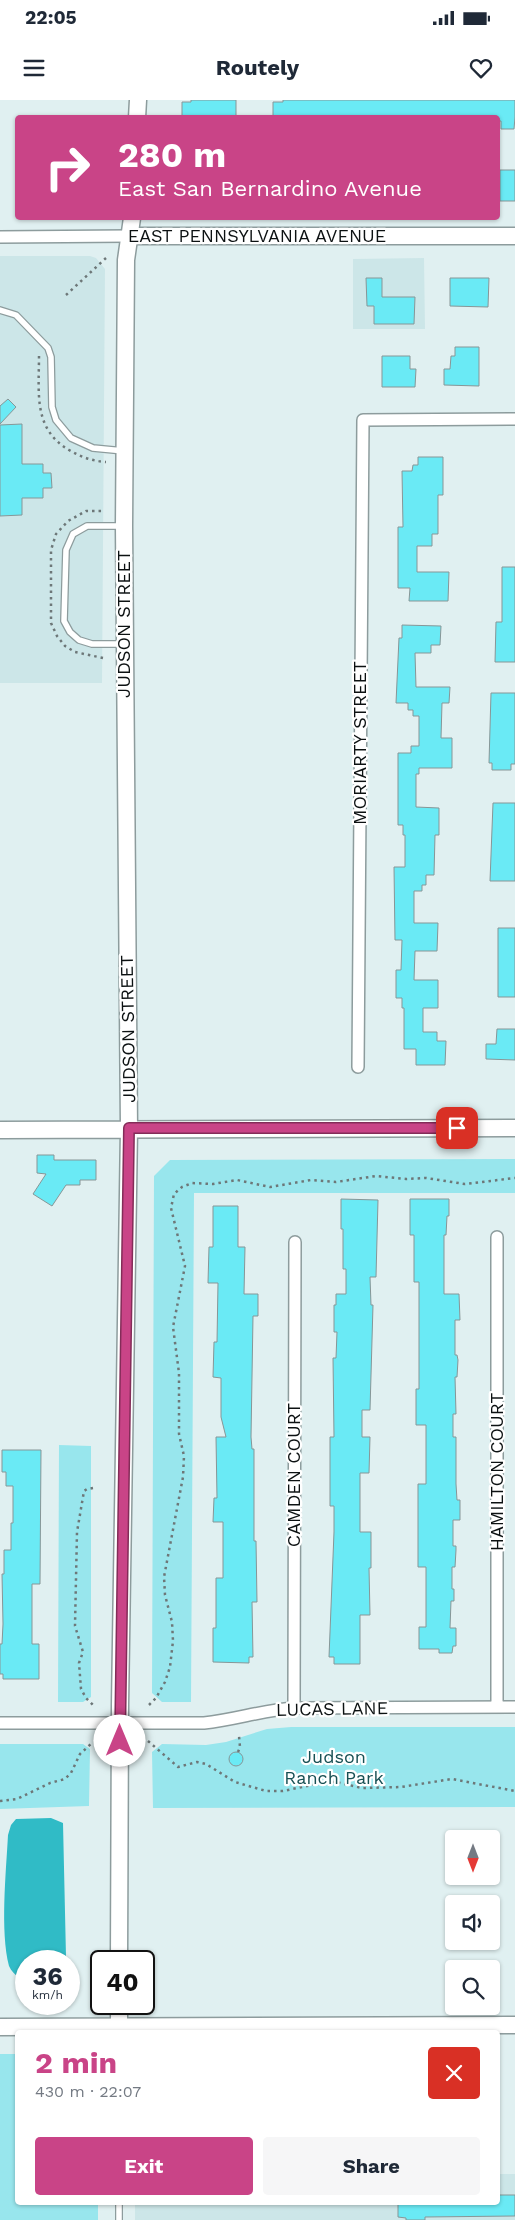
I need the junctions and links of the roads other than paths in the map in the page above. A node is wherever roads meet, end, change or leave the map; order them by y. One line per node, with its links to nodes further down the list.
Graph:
1 (138, 100): 2 (street)
2 (137, 115)
3 (132, 220): 4 (street, JUDSON STREET)
4 (129, 236): 5 (street, EAST PENNSYLVANIA AVENUE); 6 (street, EAST PENNSYLVANIA AVENUE); 9 (street, JUDSON STREET)
5 (515, 236)
6 (0, 238)
7 (0, 310): 9 (lane)
8 (515, 418): 12 (street, MORIARTY STREET)
9 (125, 451): 10 (street, JUDSON STREET)
10 (124, 526): 11 (street, JUDSON STREET); 11 (lane)
11 (124, 644): 13 (street, JUDSON STREET)
12 (358, 1066)
13 (129, 1128): 14 (street); 15 (street); 21 (street, JUDSON STREET)
14 (515, 1128)
15 (0, 1130)
16 (497, 1237): 18 (street, HAMILTON COURT)
17 (295, 1242): 20 (street, CAMDEN COURT)
18 (497, 1707): 19 (street, LUCAS LANE); 20 (street, LUCAS LANE)
19 (515, 1707)
20 (294, 1708): 21 (street, LUCAS LANE)
21 (120, 1722): 22 (street, LUCAS LANE); 23 (street, JUDSON STREET)
22 (0, 1723)
23 (119, 1950)
24 (119, 2015): 27 (street)
25 (515, 2025): 28 (street)
26 (0, 2027): 27 (street)
27 (119, 2029): 28 (street)
28 (310, 2029)
29 (119, 2205): 30 (lane)
30 (119, 2220)

